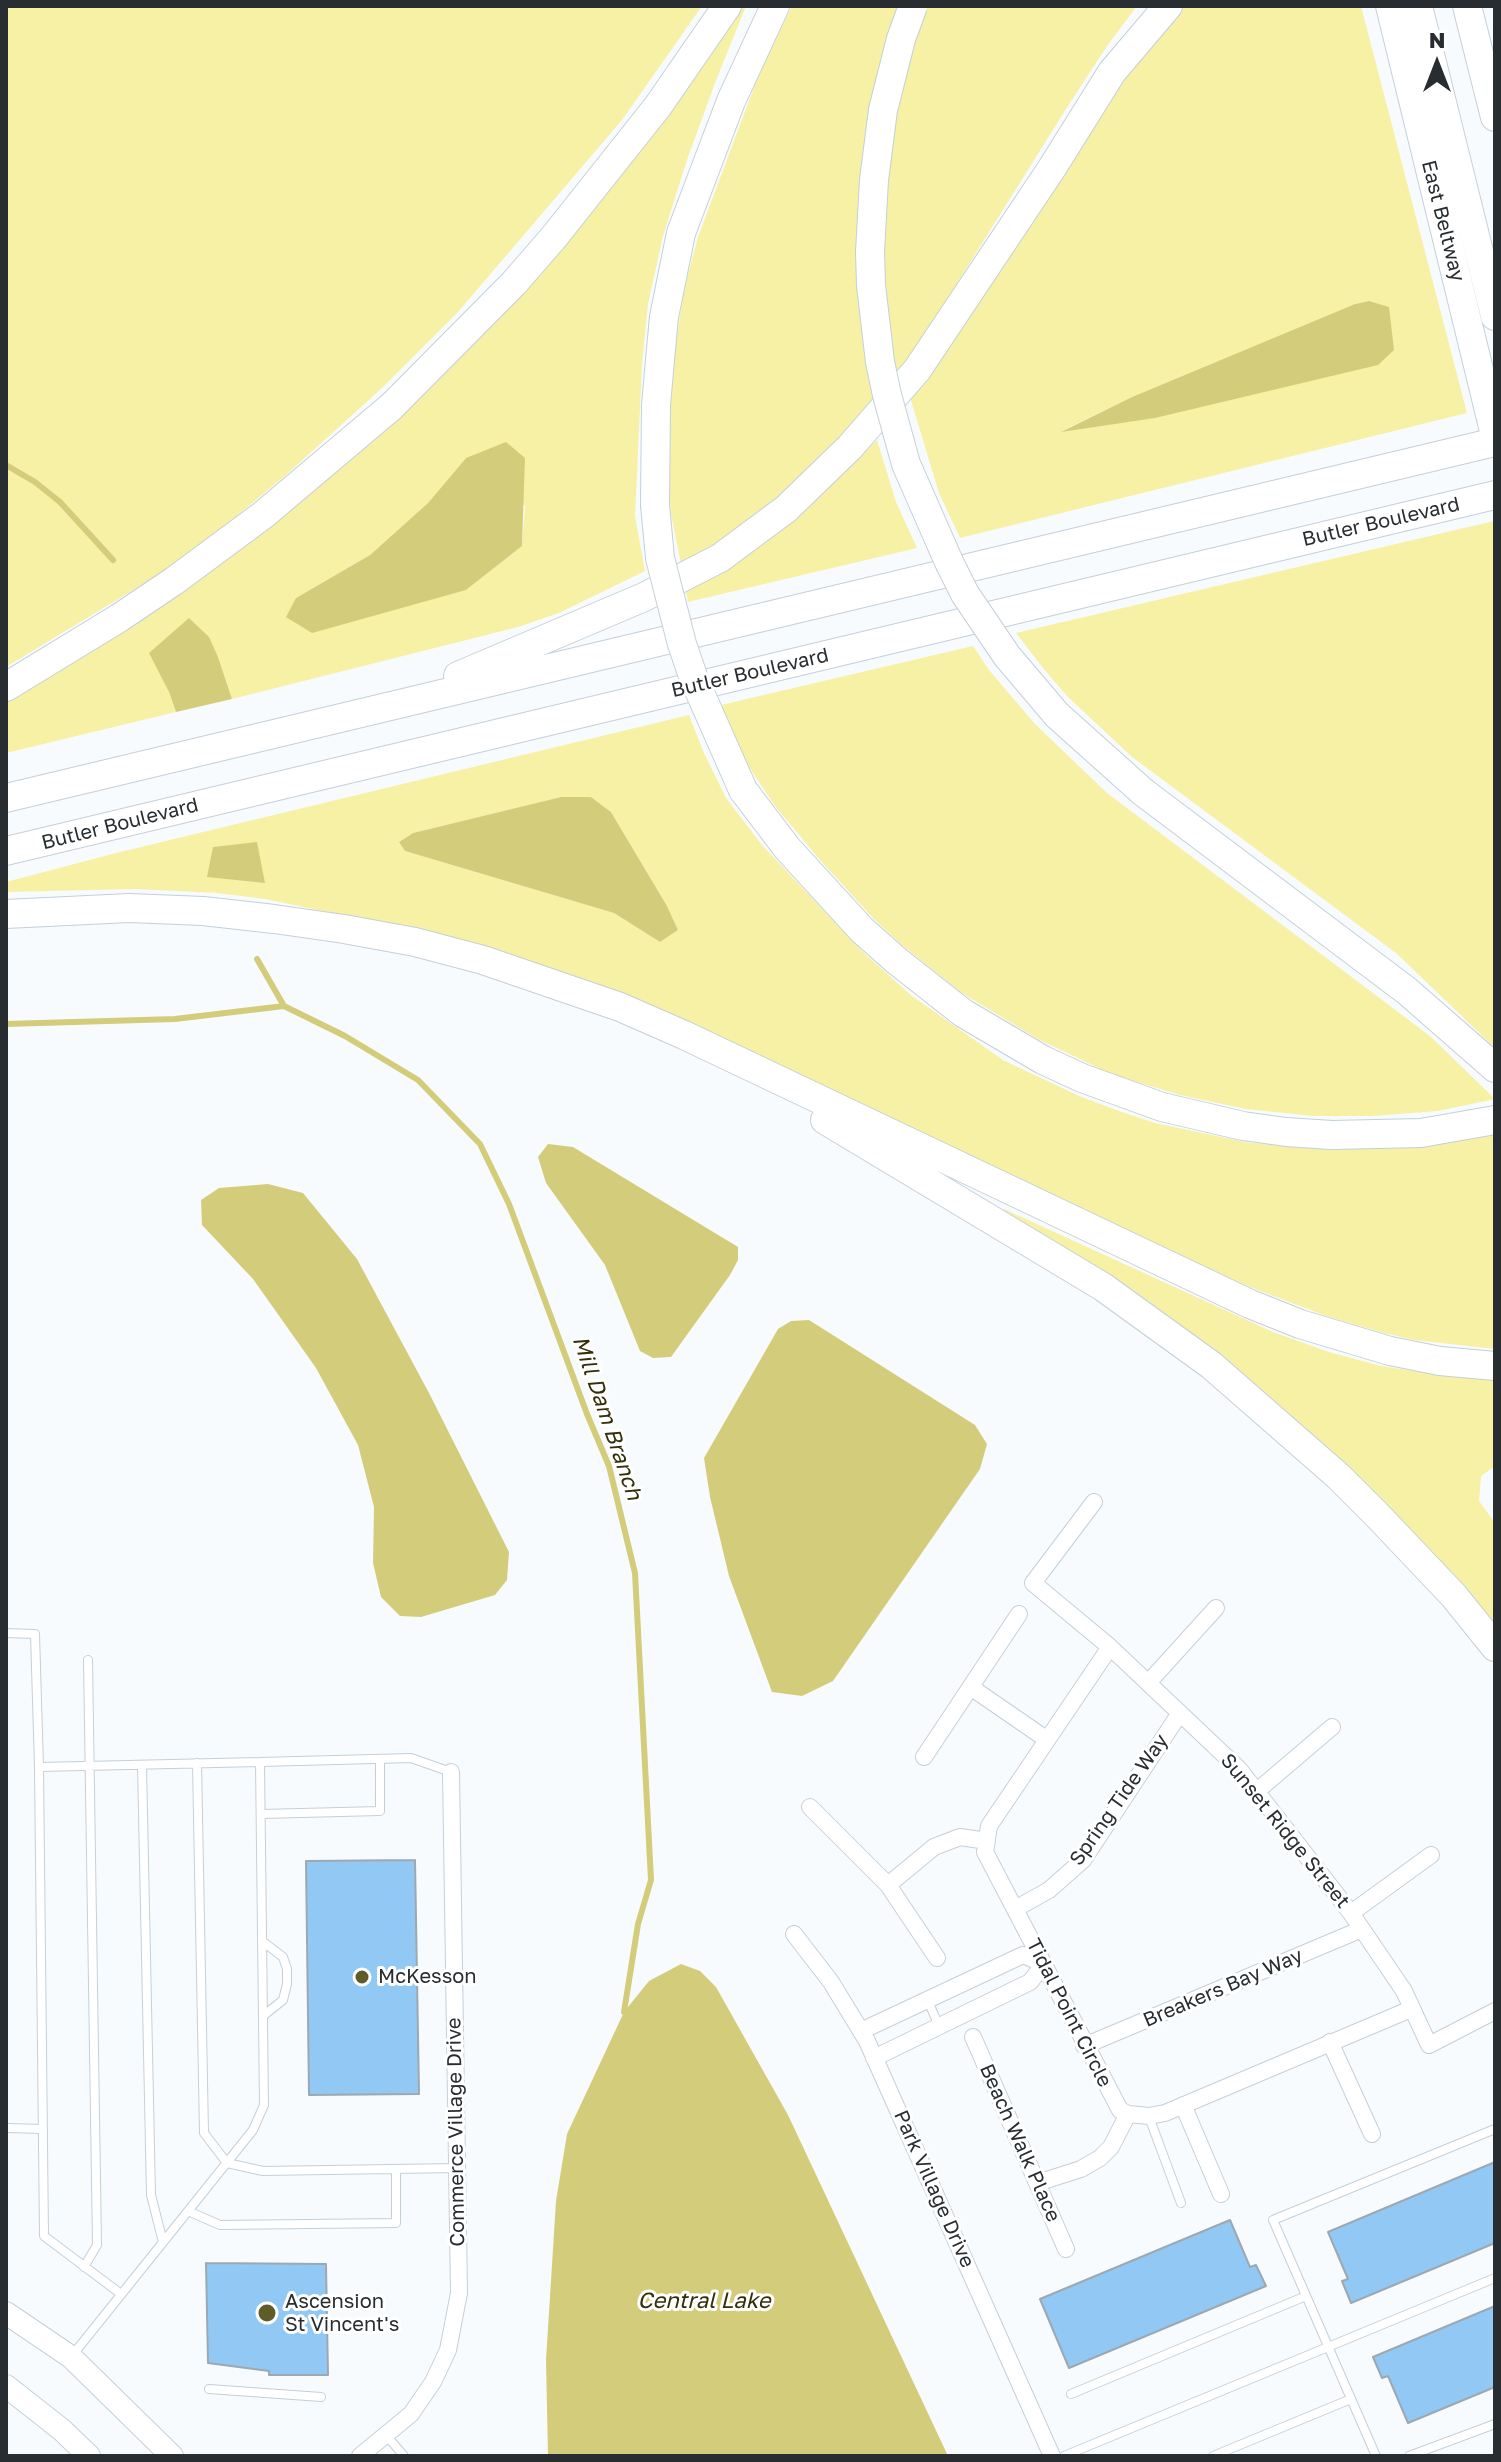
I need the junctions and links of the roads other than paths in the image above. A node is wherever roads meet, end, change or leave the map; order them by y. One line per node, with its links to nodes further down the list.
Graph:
1 (727, 6): 13 (highway)
2 (775, 6): 20 (highway, bridge)
3 (913, 6): 19 (highway, bridge)
4 (1168, 6): 14 (highway)
5 (1390, 6): 10 (highway, East Beltway)
6 (1418, 6): 9 (highway)
7 (1467, 6): 8 (highway)
8 (1495, 117)
9 (1495, 316)
10 (1495, 435)
11 (1495, 442): 14 (highway)
12 (1495, 495): 16 (highway, Butler Boulevard)
13 (6, 687)
14 (371, 711): 15 (highway)
15 (6, 798)
16 (6, 851)
17 (6, 914): 18 (highway)
18 (684, 1035): 21 (highway); 27 (highway)
19 (1495, 1068)
20 (1489, 1122)
21 (1495, 1366)
22 (1094, 1502): 26 (street, Sunset Ridge Street)
23 (1216, 1608): 29 (street)
24 (1019, 1614): 30 (street)
25 (6, 1633): 40 (lane)
26 (1110, 1647): 29 (street, Sunset Ridge Street); 33 (street)
27 (1495, 1647)
28 (88, 1660): 39 (lane)
29 (1148, 1683): 31 (street, Sunset Ridge Street)
30 (972, 1688): 33 (street); 34 (street)
31 (1180, 1713): 42 (street, Sunset Ridge Street); 48 (street, Spring Tide Way)
32 (1332, 1727): 42 (street)
33 (1046, 1739): 45 (street)
34 (924, 1757)
35 (380, 1759): 36 (lane); 41 (lane); 44 (lane)
36 (260, 1762): 37 (lane); 44 (lane)
37 (197, 1763): 38 (lane); 72 (lane)
38 (142, 1765): 39 (lane); 79 (lane)
39 (90, 1766): 40 (lane); 81 (lane)
40 (39, 1767): 69 (lane)
41 (451, 1772): 73 (street, Commerce Village Drive)
42 (1257, 1791): 49 (street, Sunset Ridge Street)
43 (810, 1807): 47 (street)
44 (261, 1814): 52 (lane)
45 (987, 1841): 47 (street); 48 (street, Tidal Point Circle)
46 (1431, 1855): 49 (street)
47 (888, 1885): 53 (street)
48 (1015, 1909): 54 (street, Tidal Point Circle)
49 (1351, 1913): 50 (street, Sunset Ridge Street)
50 (1362, 1929): 56 (street, Sunset Ridge Street); 63 (street, Breakers Bay Way)
51 (794, 1934): 60 (street, Park Village Drive)
52 (262, 1941): 58 (lane); 58 (lane)
53 (937, 1958)
54 (1044, 1964): 55 (street); 59 (street); 63 (street, Tidal Point Circle)
55 (928, 2001): 59 (lane); 60 (street)
56 (1411, 2009): 57 (street, Sunset Ridge Street); 62 (street)
57 (1495, 2011)
58 (263, 2016): 72 (lane)
59 (939, 2027): 64 (street)
60 (861, 2031): 64 (street, Park Village Drive)
61 (973, 2037): 75 (street, Beach Walk Place)
62 (1330, 2042): 65 (street); 71 (street)
63 (1084, 2046): 66 (street, Tidal Point Circle)
64 (874, 2058): 99 (street, Park Village Drive)
65 (1183, 2105): 67 (street); 76 (street)
66 (1128, 2114): 67 (street); 75 (street)
67 (1149, 2116): 77 (lane)
68 (6, 2128): 69 (lane)
69 (43, 2129): 81 (lane)
70 (1495, 2129): 84 (lane)
71 (1372, 2134)
72 (227, 2163): 74 (lane); 78 (lane)
73 (457, 2168): 74 (lane); 94 (street, Commerce Village Drive)
74 (396, 2169): 78 (lane)
75 (1037, 2183): 80 (street, Beach Walk Place)
76 (1221, 2194)
77 (1181, 2203)
78 (188, 2211): 79 (lane)
79 (163, 2242): 83 (lane)
80 (1066, 2249)
81 (84, 2267): 83 (lane)
82 (1495, 2278): 86 (lane)
83 (121, 2294): 87 (lane)
84 (1306, 2296): 86 (lane); 90 (lane)
85 (6, 2313): 87 (main road)
86 (1328, 2347): 92 (lane); 100 (lane)
87 (71, 2357): 96 (main road)
88 (6, 2386): 95 (main road)
89 (209, 2389): 91 (lane)
90 (1071, 2394)
91 (321, 2397)
92 (1351, 2399): 101 (lane); 102 (lane)
93 (1495, 2424): 103 (lane)
94 (386, 2435): 97 (street, Commerce Village Drive); 98 (lane)
95 (89, 2456)
96 (172, 2456)
97 (360, 2456)
98 (404, 2456)
99 (1052, 2456)
100 (1064, 2456)
101 (1213, 2456)
102 (1376, 2456)
103 (1409, 2456)

